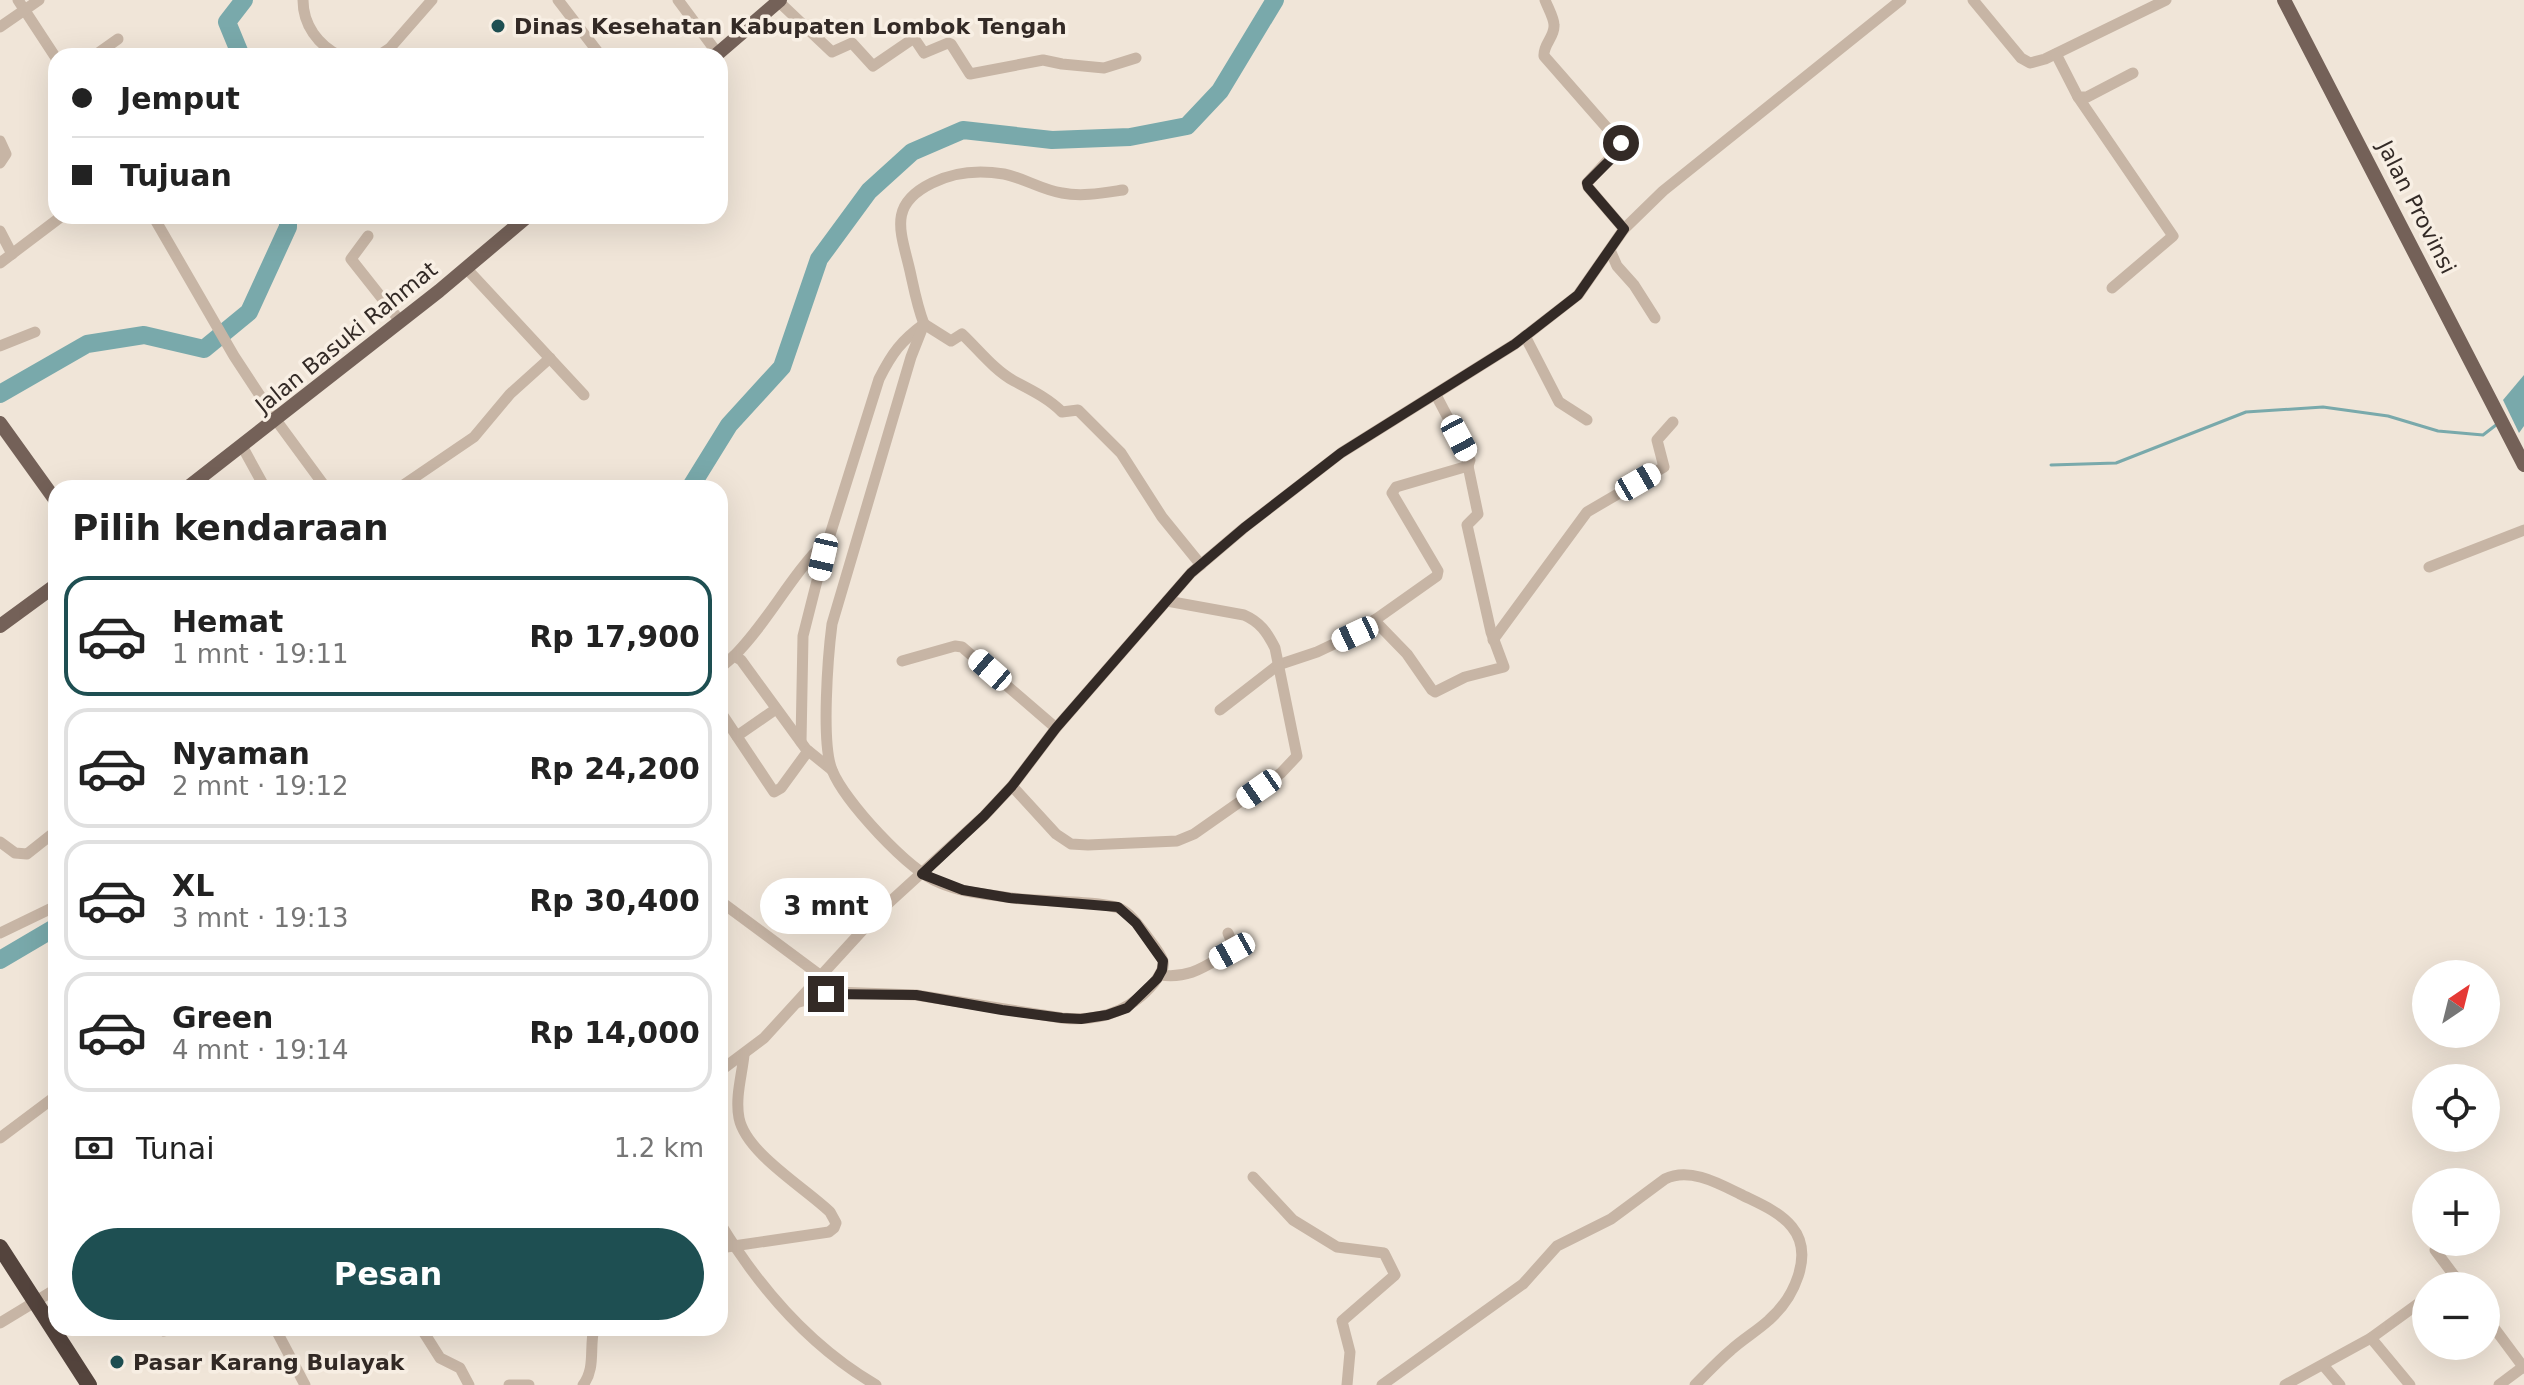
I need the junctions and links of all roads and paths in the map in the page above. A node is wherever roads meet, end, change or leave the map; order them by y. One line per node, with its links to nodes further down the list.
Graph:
1 (39, 0): 12 (street)
2 (303, 0): 17 (street)
3 (432, 0): 18 (street)
4 (558, 0): 19 (street)
5 (678, 0): 20 (street)
6 (778, 0): 21 (main road); 23 (street)
7 (1545, 0): 32 (street)
8 (1901, 0): 32 (street)
9 (1973, 0): 22 (street)
10 (2166, 0): 22 (street)
11 (2284, 0): 54 (main road, Jalan Provinsi)
12 (21, 5): 13 (street); 15 (street)
13 (0, 27)
14 (118, 39): 16 (street)
15 (49, 48)
16 (105, 48)
17 (326, 48)
18 (397, 48)
19 (595, 48)
20 (711, 48)
21 (724, 48)
22 (2056, 54): 25 (street)
23 (1136, 58)
24 (2133, 73): 25 (street)
25 (2078, 97): 39 (street)
26 (0, 141): 27 (street)
27 (0, 163)
28 (1123, 190): 42 (street)
29 (51, 224): 36 (street)
30 (158, 224): 49 (street)
31 (518, 224): 38 (main road, Jalan Basuki Rahmat)
32 (1624, 229): 35 (street)
33 (0, 231): 36 (street)
34 (368, 236): 41 (street)
35 (1610, 250): 40 (street); 44 (street)
36 (12, 254): 37 (street)
37 (0, 263)
38 (466, 268): 41 (main road, Jalan Basuki Rahmat); 46 (street)
39 (2112, 288)
40 (1655, 318)
41 (400, 321): 49 (main road, Jalan Basuki Rahmat)
42 (924, 324): 62 (street); 63 (street); 80 (street)
43 (35, 332): 45 (street)
44 (1525, 336): 48 (street); 50 (street)
45 (0, 346)
46 (550, 358): 47 (street); 59 (street)
47 (584, 395)
48 (1436, 395): 55 (street); 63 (street)
49 (276, 420): 53 (main road, Jalan Basuki Rahmat); 58 (street)
50 (1587, 420)
51 (1673, 422): 69 (street)
52 (0, 423): 60 (main road)
53 (242, 446): 56 (main road, Jalan Basuki Rahmat); 57 (street)
54 (2524, 465)
55 (1468, 466): 67 (street); 69 (street)
56 (197, 480)
57 (261, 480)
58 (320, 480)
59 (411, 480)
60 (48, 490)
61 (2524, 530): 64 (street)
62 (829, 538): 70 (street); 79 (street)
63 (1201, 565): 66 (street)
64 (2429, 567)
65 (48, 591): 68 (main road)
66 (1167, 601): 73 (street); 77 (street)
67 (1374, 620): 69 (street); 73 (street)
68 (0, 626)
69 (1493, 640)
70 (734, 656): 71 (street); 74 (street)
71 (728, 661)
72 (902, 661): 77 (street)
73 (1278, 665): 75 (street); 81 (street)
74 (776, 709): 78 (street); 79 (street)
75 (1220, 710)
76 (728, 723): 78 (street)
77 (1056, 728): 81 (street)
78 (737, 736): 79 (street)
79 (804, 747): 80 (street)
80 (832, 770): 84 (street)
81 (1012, 786): 84 (street)
82 (48, 837): 83 (street)
83 (0, 842)
84 (922, 874): 89 (street); 90 (street)
85 (728, 907): 90 (street)
86 (48, 910): 87 (street)
87 (0, 933)
88 (1228, 933): 89 (street)
89 (1160, 975): 91 (street)
90 (821, 976): 91 (street)
91 (799, 1002): 92 (street)
92 (744, 1055): 93 (street); 98 (street)
93 (728, 1066)
94 (48, 1102): 95 (street)
95 (0, 1138)
96 (1253, 1177): 127 (street)
97 (728, 1237): 98 (street)
98 (733, 1245): 99 (street); 126 (street)
99 (728, 1246)
100 (0, 1247): 105 (highway)
101 (2440, 1256): 103 (street)
102 (0, 1259): 105 (highway)
103 (2452, 1272)
104 (48, 1293): 105 (street)
105 (32, 1302): 107 (street); 108 (highway); 109 (highway)
106 (2412, 1308): 116 (street)
107 (0, 1323)
108 (48, 1325)
109 (48, 1329)
110 (2500, 1335): 118 (street)
111 (52, 1336): 119 (highway)
112 (55, 1336): 120 (highway)
113 (279, 1336): 121 (street)
114 (426, 1336): 122 (street)
115 (592, 1336): 125 (street)
116 (2371, 1338): 117 (street); 132 (street)
117 (2323, 1365): 130 (street); 131 (street)
118 (2524, 1367): 133 (street)
119 (81, 1385)
120 (89, 1385)
121 (305, 1385)
122 (469, 1385)
123 (509, 1385): 124 (street)
124 (529, 1385)
125 (583, 1385)
126 (876, 1385)
127 (1347, 1385)
128 (1382, 1385): 129 (street)
129 (1695, 1385)
130 (2285, 1385)
131 (2340, 1385)
132 (2410, 1385)
133 (2499, 1385)

